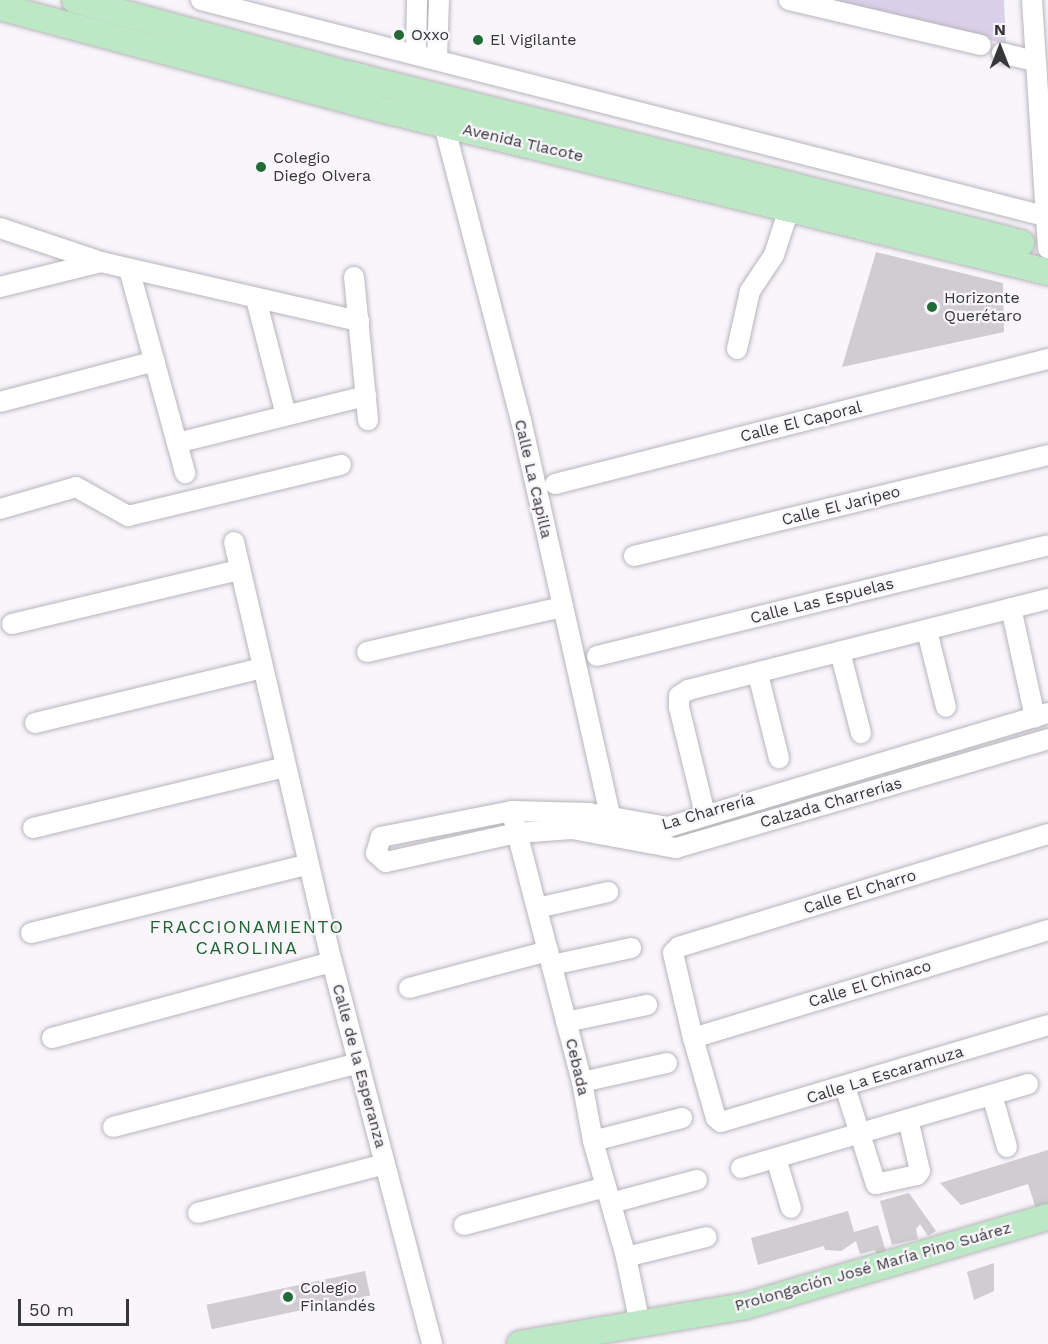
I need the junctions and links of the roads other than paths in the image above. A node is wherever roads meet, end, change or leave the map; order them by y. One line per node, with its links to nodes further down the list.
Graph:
1 (75, 0): 18 (main road, Avenida Tlacote)
2 (201, 0): 10 (street)
3 (417, 0): 10 (street)
4 (439, 0): 12 (street)
5 (789, 0): 8 (street)
6 (1032, 0): 9 (street)
7 (0, 7): 13 (main road, Avenida Tlacote)
8 (981, 45)
9 (1039, 51): 11 (street); 14 (street)
10 (416, 53): 12 (street)
11 (1002, 53)
12 (437, 59): 16 (street)
13 (444, 124): 15 (main road, Avenida Tlacote); 45 (street, Calle La Capilla)
14 (1044, 130): 16 (street)
15 (790, 206): 22 (main road, Avenida Tlacote); 27 (street)
16 (1047, 217): 19 (street)
17 (0, 228): 20 (street)
18 (1021, 243)
19 (1048, 248)
20 (101, 262): 21 (street); 24 (street)
21 (129, 269): 25 (street); 29 (street)
22 (1048, 272)
23 (354, 277): 26 (street)
24 (0, 287)
25 (256, 299): 26 (street); 32 (street)
26 (359, 321): 30 (street)
27 (736, 350)
28 (1048, 359): 38 (street, Calle El Caporal)
29 (155, 361): 31 (street); 34 (street)
30 (366, 396): 32 (street); 33 (street)
31 (0, 402)
32 (286, 415): 34 (street)
33 (368, 420)
34 (177, 442): 37 (street)
35 (1048, 455): 42 (street, Calle El Jaripeo)
36 (341, 465): 39 (street)
37 (184, 473)
38 (555, 484)
39 (0, 509)
40 (234, 543): 43 (street, Calle de la Esperanza)
41 (1048, 545): 51 (street, Calle Las Espuelas)
42 (634, 556)
43 (238, 570): 47 (street); 52 (street, Calle de la Esperanza)
44 (1048, 599): 46 (street)
45 (562, 607): 49 (street); 63 (street, Calle La Capilla)
46 (1011, 608): 48 (street); 55 (street)
47 (12, 624)
48 (927, 631): 50 (street); 54 (street)
49 (367, 652)
50 (840, 652): 53 (street); 57 (street)
51 (597, 656)
52 (262, 668): 56 (street); 60 (street, Calle de la Esperanza)
53 (758, 674): 59 (street); 62 (street)
54 (946, 707)
55 (1041, 715): 62 (street, La Charrería)
56 (35, 723)
57 (861, 733)
58 (1048, 740): 63 (street, Calzada Charrerías)
59 (779, 758)
60 (286, 767): 64 (street); 67 (street, Calle de la Esperanza)
61 (512, 811): 63 (street, La Charrería); 65 (street, Cebada); 65 (street, La Charrería)
62 (705, 814): 63 (street, La Charrería)
63 (613, 826): 65 (street)
64 (33, 828)
65 (517, 833): 69 (street, Cebada)
66 (1048, 834): 80 (street, Calle El Charro)
67 (309, 864): 71 (street); 74 (street, Calle de la Esperanza)
68 (608, 892): 69 (street)
69 (537, 908): 73 (street, Cebada)
70 (1048, 930): 80 (street, Calle El Chinaco)
71 (31, 933)
72 (631, 948): 73 (street)
73 (550, 958): 75 (street); 77 (street, Cebada)
74 (332, 962): 79 (street); 81 (street, Calle de la Esperanza)
75 (409, 988)
76 (646, 1005): 77 (street)
77 (566, 1022): 83 (street, Cebada)
78 (1048, 1025): 85 (street, Calle La Escaramuza)
79 (52, 1038)
80 (693, 1038): 85 (street, Calle La Escaramuza)
81 (359, 1063): 89 (street); 94 (street, Calle de la Esperanza)
82 (667, 1063): 83 (street)
83 (582, 1082): 91 (street, Cebada)
84 (1028, 1084): 86 (street)
85 (845, 1087): 90 (street)
86 (993, 1095): 88 (street); 92 (street)
87 (682, 1118): 91 (street)
88 (908, 1119): 90 (street); 90 (street)
89 (113, 1127)
90 (862, 1133): 93 (street)
91 (593, 1141): 97 (street, Cebada)
92 (1007, 1147)
93 (776, 1158): 95 (street); 98 (street)
94 (385, 1164): 99 (street); 106 (street, Calle de la Esperanza)
95 (741, 1168)
96 (697, 1180): 97 (street)
97 (609, 1195): 101 (street); 103 (street, Cebada)
98 (791, 1208)
99 (198, 1213)
100 (1048, 1217): 104 (main road, Prolongación José María Pino Suárez)
101 (464, 1225)
102 (707, 1237): 103 (street)
103 (626, 1257): 104 (street, Cebada)
104 (640, 1324): 105 (main road, Prolongación José María Pino Suárez)
105 (603, 1337): 107 (main road, Prolongación José María Pino Suárez)
106 (432, 1344)
107 (520, 1344)

